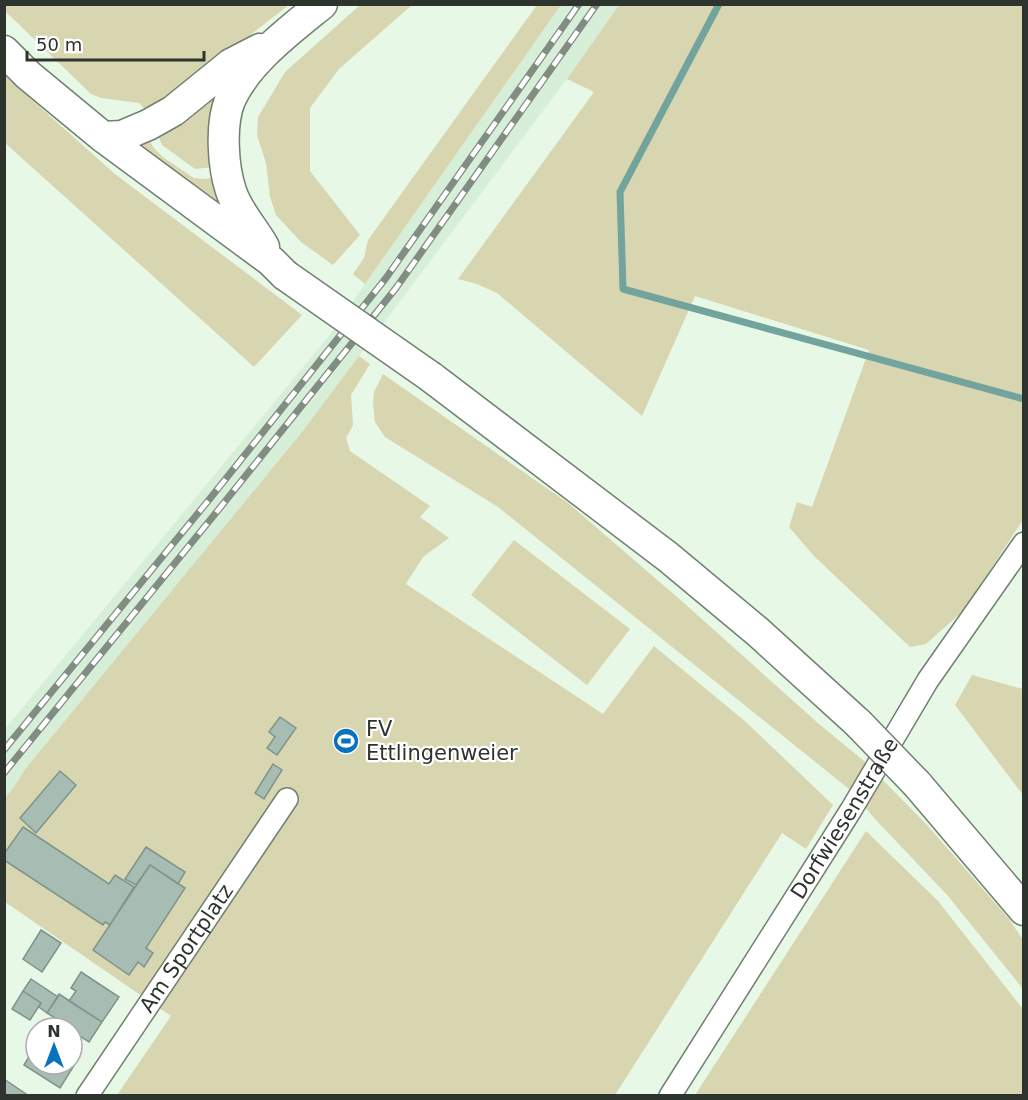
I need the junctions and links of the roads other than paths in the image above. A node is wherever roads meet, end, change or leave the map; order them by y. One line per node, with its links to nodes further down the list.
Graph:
1 (322, 4): 2 (main road)
2 (279, 38): 4 (main road); 5 (main road)
3 (4, 51): 4 (main road)
4 (103, 137): 5 (main road)
5 (278, 268): 8 (main road, bridge)
6 (1023, 543): 10 (street, Dorfwiesenstraße)
7 (287, 799): 9 (street, Am Sportplatz)
8 (1023, 910)
9 (87, 1095)
10 (670, 1095)

